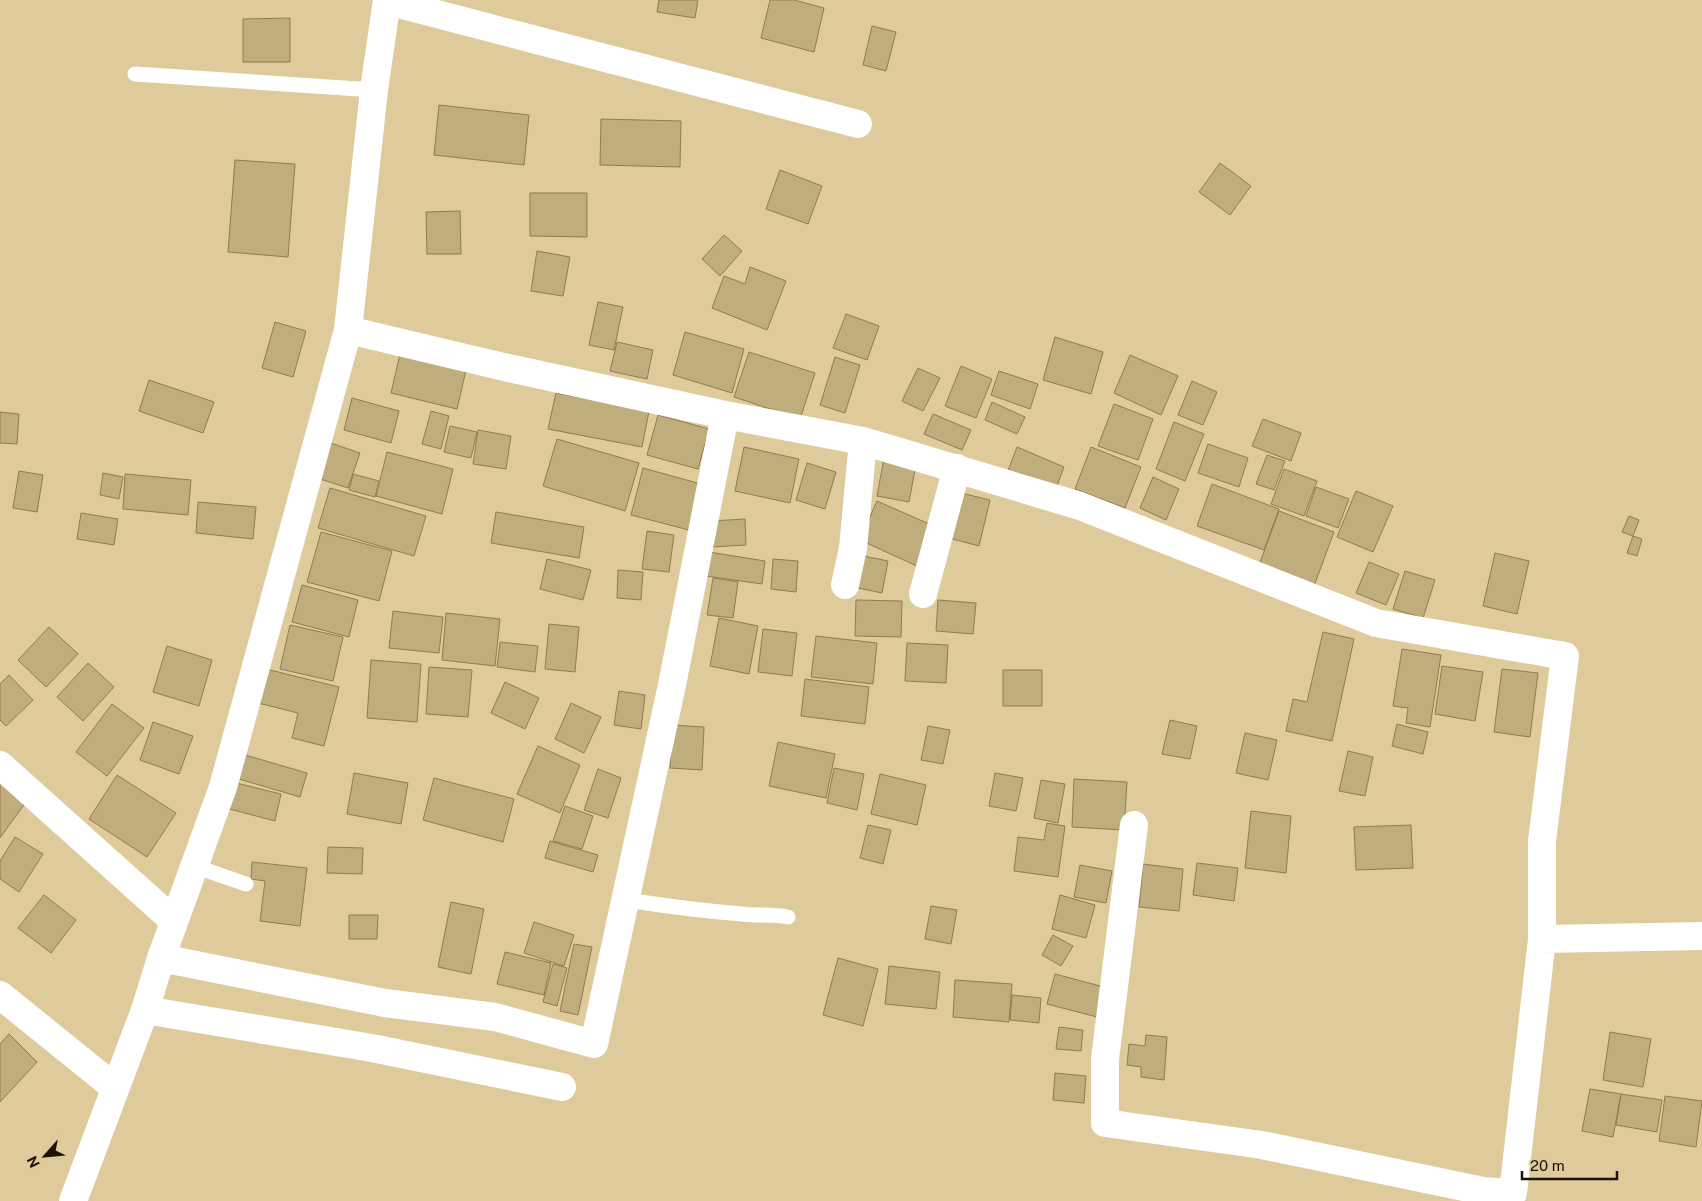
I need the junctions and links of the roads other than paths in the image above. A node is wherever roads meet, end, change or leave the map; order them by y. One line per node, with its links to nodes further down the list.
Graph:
1 (387, 0): 3 (street); 4 (street)
2 (135, 74): 3 (lane)
3 (374, 90): 5 (street)
4 (858, 124)
5 (348, 330): 6 (street); 13 (street)
6 (725, 415): 7 (street); 15 (street)
7 (863, 441): 8 (street); 9 (street)
8 (957, 468): 10 (street); 19 (street)
9 (845, 585)
10 (923, 594)
11 (0, 765): 17 (street)
12 (1134, 824): 19 (street)
13 (194, 866): 14 (lane); 17 (street)
14 (246, 884)
15 (627, 900): 16 (lane); 20 (street)
16 (788, 917)
17 (174, 921): 20 (street)
18 (1702, 936): 19 (street)
19 (1542, 939)
20 (161, 958): 22 (street)
21 (0, 996): 24 (street)
22 (145, 1010): 23 (street); 24 (street)
23 (562, 1086)
24 (114, 1087): 25 (street)
25 (72, 1201)

